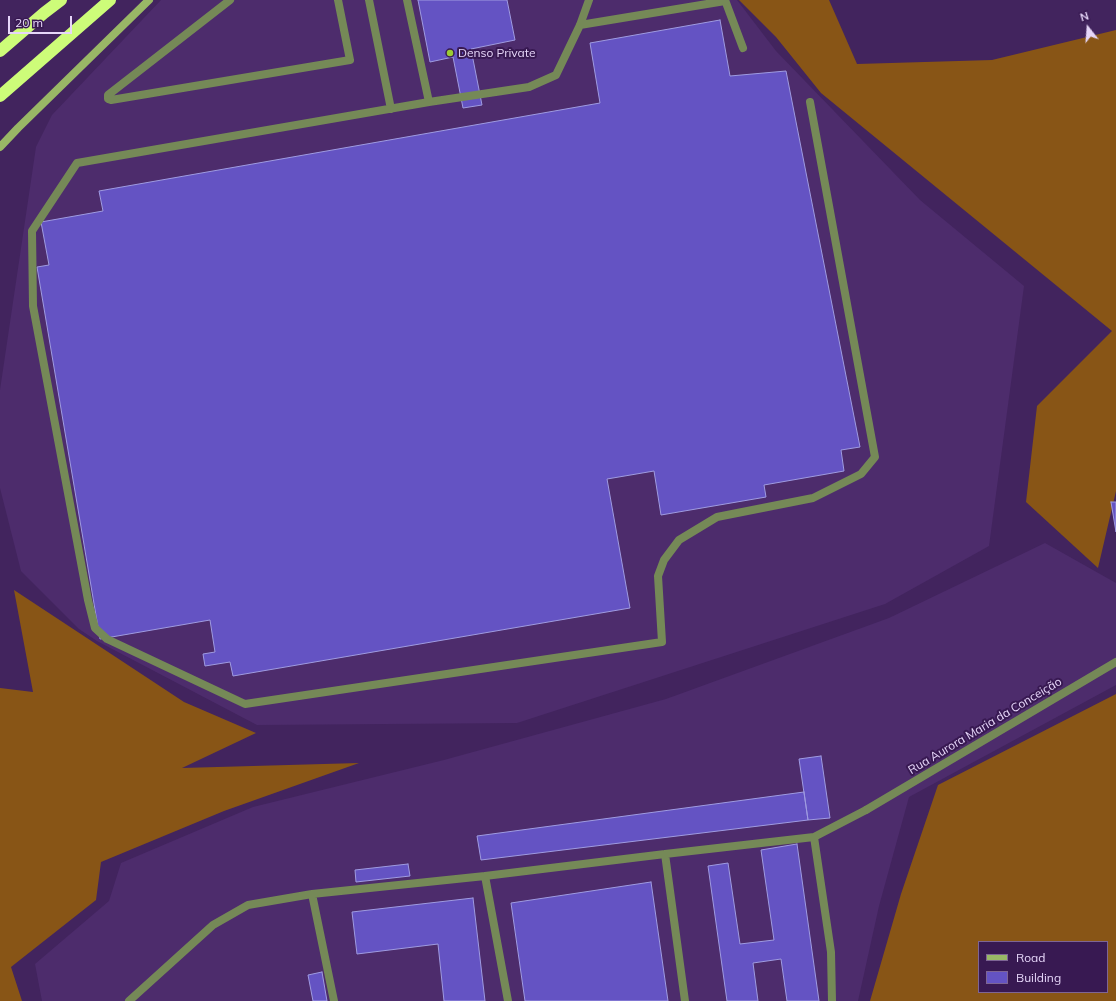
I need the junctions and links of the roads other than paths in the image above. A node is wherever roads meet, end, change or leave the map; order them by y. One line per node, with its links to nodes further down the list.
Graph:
1 (61, 0): 12 (highway)
2 (110, 0): 13 (highway)
3 (149, 0): 17 (main road)
4 (230, 0): 5 (street)
5 (338, 0)
6 (369, 0): 16 (street)
7 (407, 0): 14 (street)
8 (589, 0): 10 (street)
9 (725, 0): 10 (street); 11 (street)
10 (580, 25): 14 (street)
11 (743, 48)
12 (0, 52)
13 (0, 96)
14 (429, 102): 16 (street)
15 (810, 102): 16 (street)
16 (391, 109)
17 (0, 147)
18 (1116, 662): 19 (street, Rua Aurora Maria da Conceição)
19 (814, 837): 20 (street); 27 (street)
20 (665, 854): 21 (street); 26 (street)
21 (485, 876): 22 (street); 25 (street)
22 (312, 894): 23 (street); 24 (street)
23 (129, 1001)
24 (334, 1001)
25 (508, 1001)
26 (685, 1001)
27 (832, 1001)

